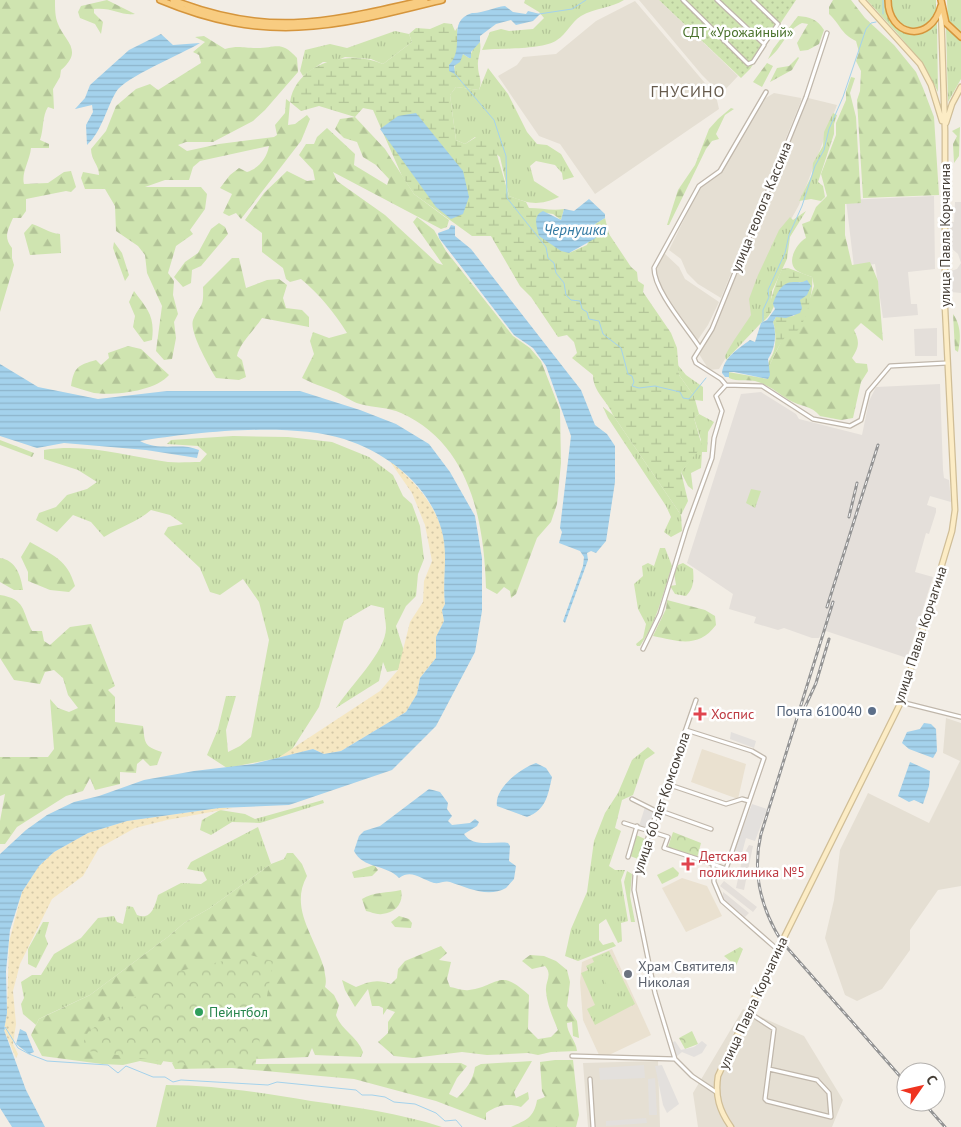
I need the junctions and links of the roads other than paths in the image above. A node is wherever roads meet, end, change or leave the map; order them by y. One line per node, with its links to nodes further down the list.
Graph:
1 (160, 0): 4 (highway)
2 (173, 0): 3 (highway)
3 (425, 0)
4 (442, 0)
5 (683, 0): 13 (street)
6 (717, 0): 13 (street)
7 (754, 0): 13 (street)
8 (862, 0): 16 (main road)
9 (888, 0): 10 (highway)
10 (941, 3): 12 (highway); 16 (main road)
11 (827, 34): 17 (street, улица геолога Кассина)
12 (961, 37)
13 (764, 44)
14 (961, 87): 16 (main road)
15 (766, 92): 17 (street)
16 (945, 129): 18 (main road, улица Павла Корчагина)
17 (700, 348): 19 (street)
18 (947, 363): 19 (street); 22 (main road, улица Павла Корчагина)
19 (726, 385): 20 (street)
20 (643, 649)
21 (696, 700): 24 (street, улица 60 лет Комсомола)
22 (901, 702): 23 (street); 35 (main road, улица Павла Корчагина)
23 (961, 717)
24 (686, 730): 25 (street, улица 60 лет Комсомола); 27 (street)
25 (667, 784): 27 (street); 28 (street, улица 60 лет Комсомола)
26 (632, 799): 28 (street)
27 (749, 801): 34 (street)
28 (658, 811): 31 (street); 32 (street, улица 60 лет Комсомола)
29 (624, 822): 30 (street)
30 (637, 826): 32 (street); 33 (street)
31 (711, 829)
32 (651, 831): 34 (street); 38 (street, улица 60 лет Комсомола)
33 (628, 857)
34 (713, 864): 35 (street)
35 (778, 950): 36 (main road, улица Павла Корчагина)
36 (748, 1012): 39 (street); 41 (main road, улица Павла Корчагина)
37 (572, 1056): 38 (street)
38 (675, 1059): 41 (street, улица 60 лет Комсомола)
39 (769, 1069): 39 (street)
40 (590, 1079): 42 (street)
41 (716, 1092): 43 (main road)
42 (593, 1127)
43 (731, 1127)

